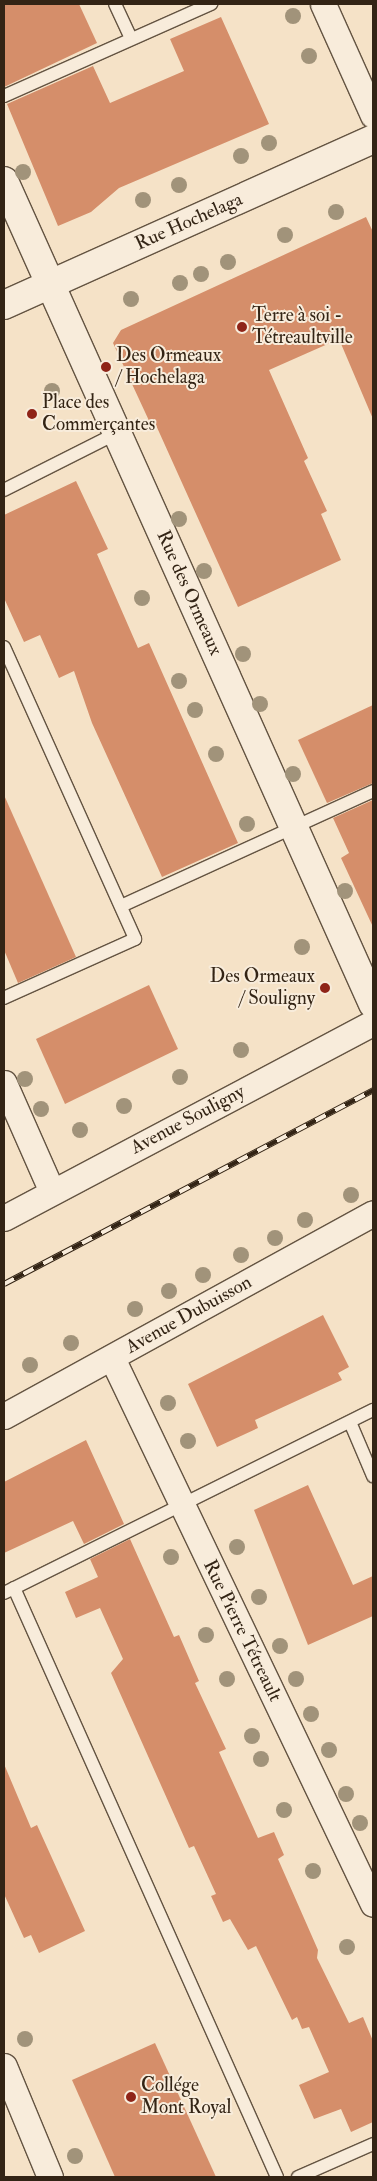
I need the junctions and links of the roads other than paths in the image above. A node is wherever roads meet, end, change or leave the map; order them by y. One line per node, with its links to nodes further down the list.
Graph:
1 (115, 4): 4 (lane)
2 (210, 4): 4 (lane)
3 (323, 4): 6 (street)
4 (131, 39): 5 (lane)
5 (4, 96)
6 (373, 115)
7 (373, 138): 9 (street, Rue Hochelaga)
8 (4, 181): 9 (street, Rue des Ormeaux)
9 (50, 284): 10 (street, Rue Hochelaga); 11 (street, Rue des Ormeaux)
10 (4, 305)
11 (117, 433): 12 (lane); 15 (street, Rue des Ormeaux)
12 (4, 490)
13 (4, 647): 16 (lane)
14 (373, 791): 15 (lane)
15 (294, 827): 16 (lane); 18 (street, Rue des Ormeaux)
16 (121, 906): 17 (lane)
17 (4, 998)
18 (373, 1004)
19 (373, 1022): 21 (street, Avenue Souligny)
20 (4, 1083): 21 (street)
21 (52, 1192): 23 (street, Avenue Souligny)
22 (373, 1213): 24 (street, Avenue Dubuisson)
23 (4, 1218)
24 (112, 1358): 26 (street, Avenue Dubuisson); 29 (street, Rue Pierre Tétreault)
25 (373, 1410): 27 (lane)
26 (4, 1416)
27 (350, 1422): 28 (lane); 29 (lane)
28 (373, 1476)
29 (182, 1505): 30 (lane); 31 (street, Rue Pierre Tétreault)
30 (9, 1590): 35 (lane)
31 (373, 1904)
32 (4, 2066): 34 (street)
33 (373, 2144): 36 (lane)
34 (50, 2177)
35 (277, 2177)
36 (298, 2177)

